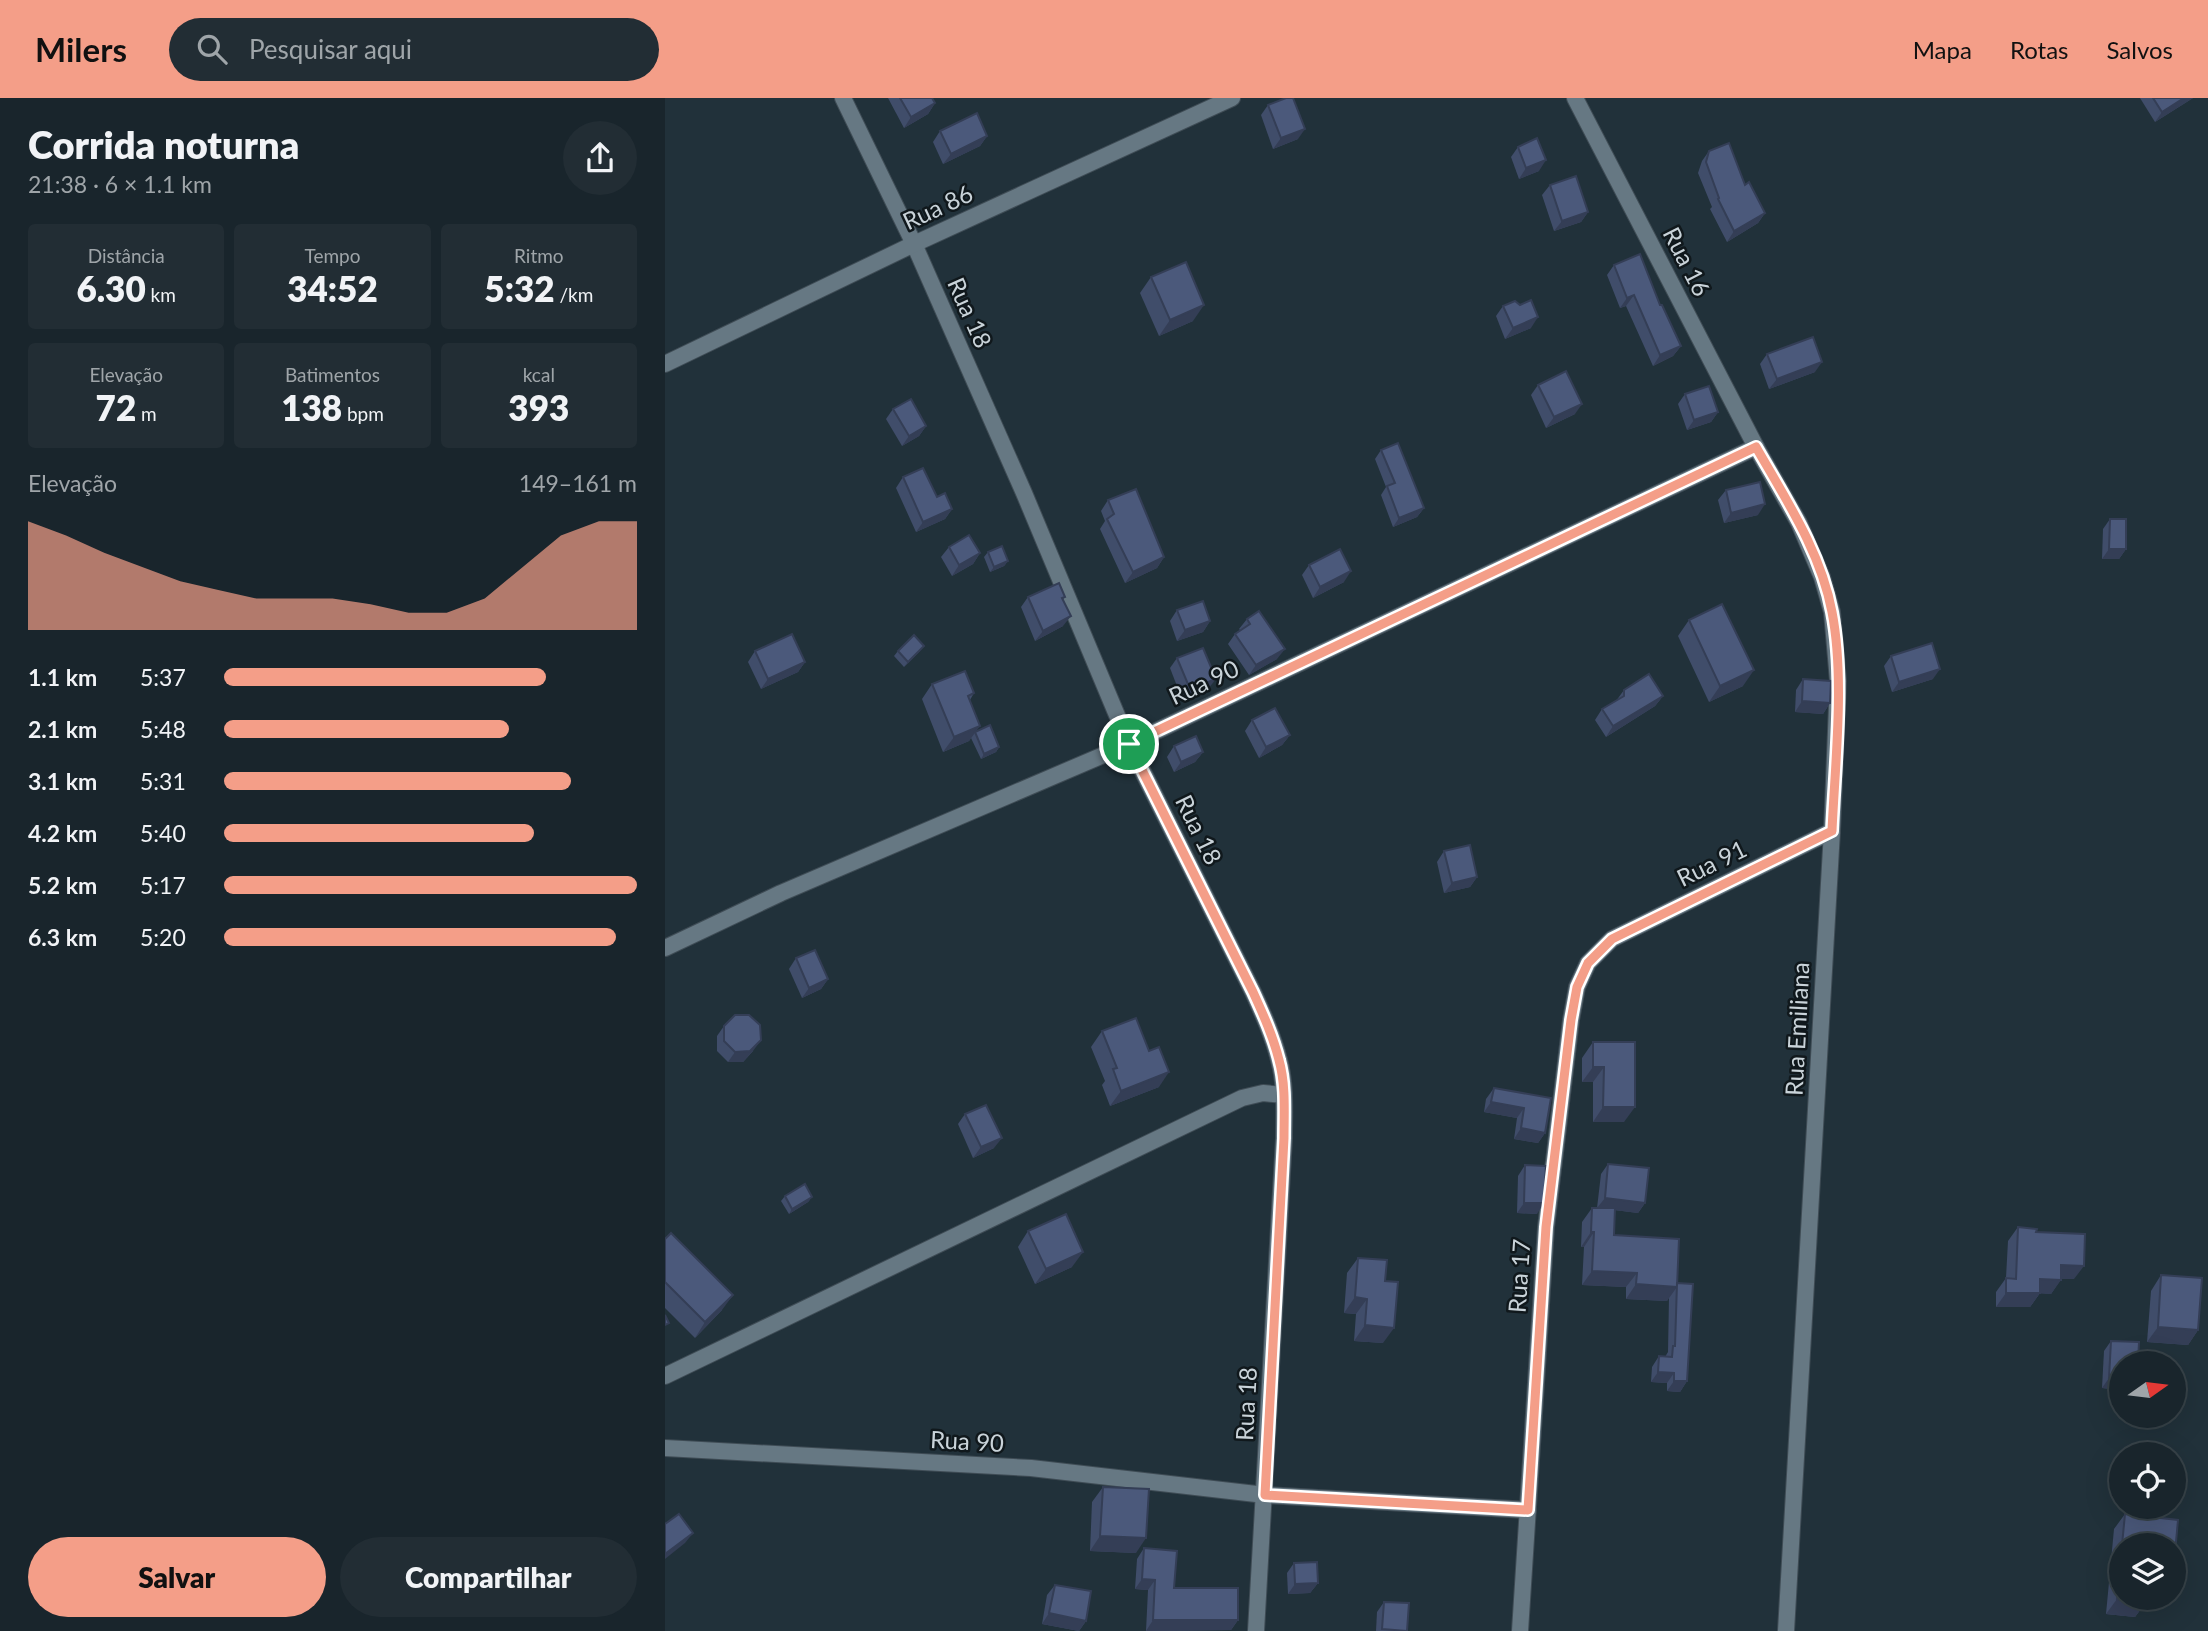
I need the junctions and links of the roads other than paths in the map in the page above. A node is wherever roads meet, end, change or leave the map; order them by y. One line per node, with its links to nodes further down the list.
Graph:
1 (843, 98): 4 (street, Rua 18)
2 (1233, 98): 4 (street, Rua 86)
3 (1575, 98): 6 (street, Rua 16)
4 (914, 244): 5 (street, Rua 86); 7 (street, Rua 18)
5 (665, 364)
6 (1756, 447): 7 (street, Rua 90); 8 (street, Rua Emiliana)
7 (1129, 744): 10 (street, Rua 90); 11 (street, Rua 18)
8 (1832, 831): 9 (street, Rua 91); 18 (street, Rua Emiliana)
9 (1612, 939): 15 (street, Rua 17)
10 (665, 948)
11 (1284, 1095): 12 (street); 14 (street, Rua 18)
12 (665, 1376)
13 (665, 1448): 14 (street, Rua 90)
14 (1265, 1495): 15 (street, Rua 90); 16 (street, Rua 18)
15 (1528, 1510): 17 (street, Rua 17)
16 (1256, 1631)
17 (1520, 1631)
18 (1786, 1631)

